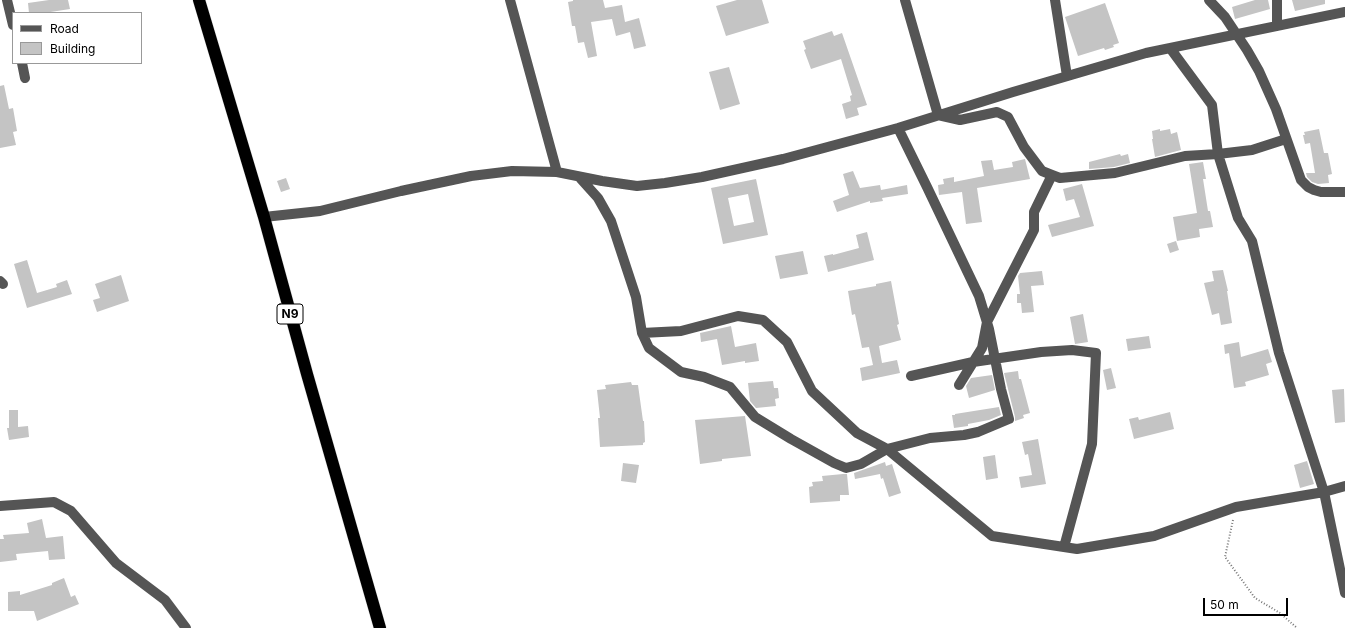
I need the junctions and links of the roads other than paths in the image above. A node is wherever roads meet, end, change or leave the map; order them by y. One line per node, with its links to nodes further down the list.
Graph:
1 (7, 0): 9 (street)
2 (199, 0): 24 (highway, N9)
3 (510, 0): 20 (street)
4 (905, 0): 16 (street)
5 (1056, 0): 14 (street)
6 (1209, 0): 11 (street)
7 (1277, 0): 10 (street)
8 (1345, 12): 10 (street)
9 (12, 21)
10 (1277, 26): 11 (street)
11 (1236, 34): 12 (street); 18 (street)
12 (1170, 48): 14 (street); 19 (street)
13 (22, 64): 15 (street)
14 (1067, 76): 16 (street)
15 (25, 78)
16 (938, 115): 17 (street); 21 (street)
17 (898, 128): 22 (street); 25 (street)
18 (1286, 139): 19 (street); 23 (street)
19 (1218, 154): 21 (street); 33 (street)
20 (557, 172): 22 (street); 24 (street)
21 (1052, 175): 25 (street)
22 (580, 178): 26 (street)
23 (1345, 192)
24 (264, 218): 38 (highway, N9)
25 (987, 322): 27 (street); 28 (street)
26 (642, 334): 31 (street); 31 (street)
27 (995, 358): 28 (street); 31 (street); 35 (street)
28 (973, 362): 29 (street); 30 (street)
29 (911, 376)
30 (958, 385)
31 (887, 449): 35 (street)
32 (1345, 486): 33 (street)
33 (1324, 492): 35 (street); 36 (street)
34 (0, 506): 37 (street)
35 (1064, 547)
36 (1345, 592)
37 (186, 628)
38 (380, 628)

